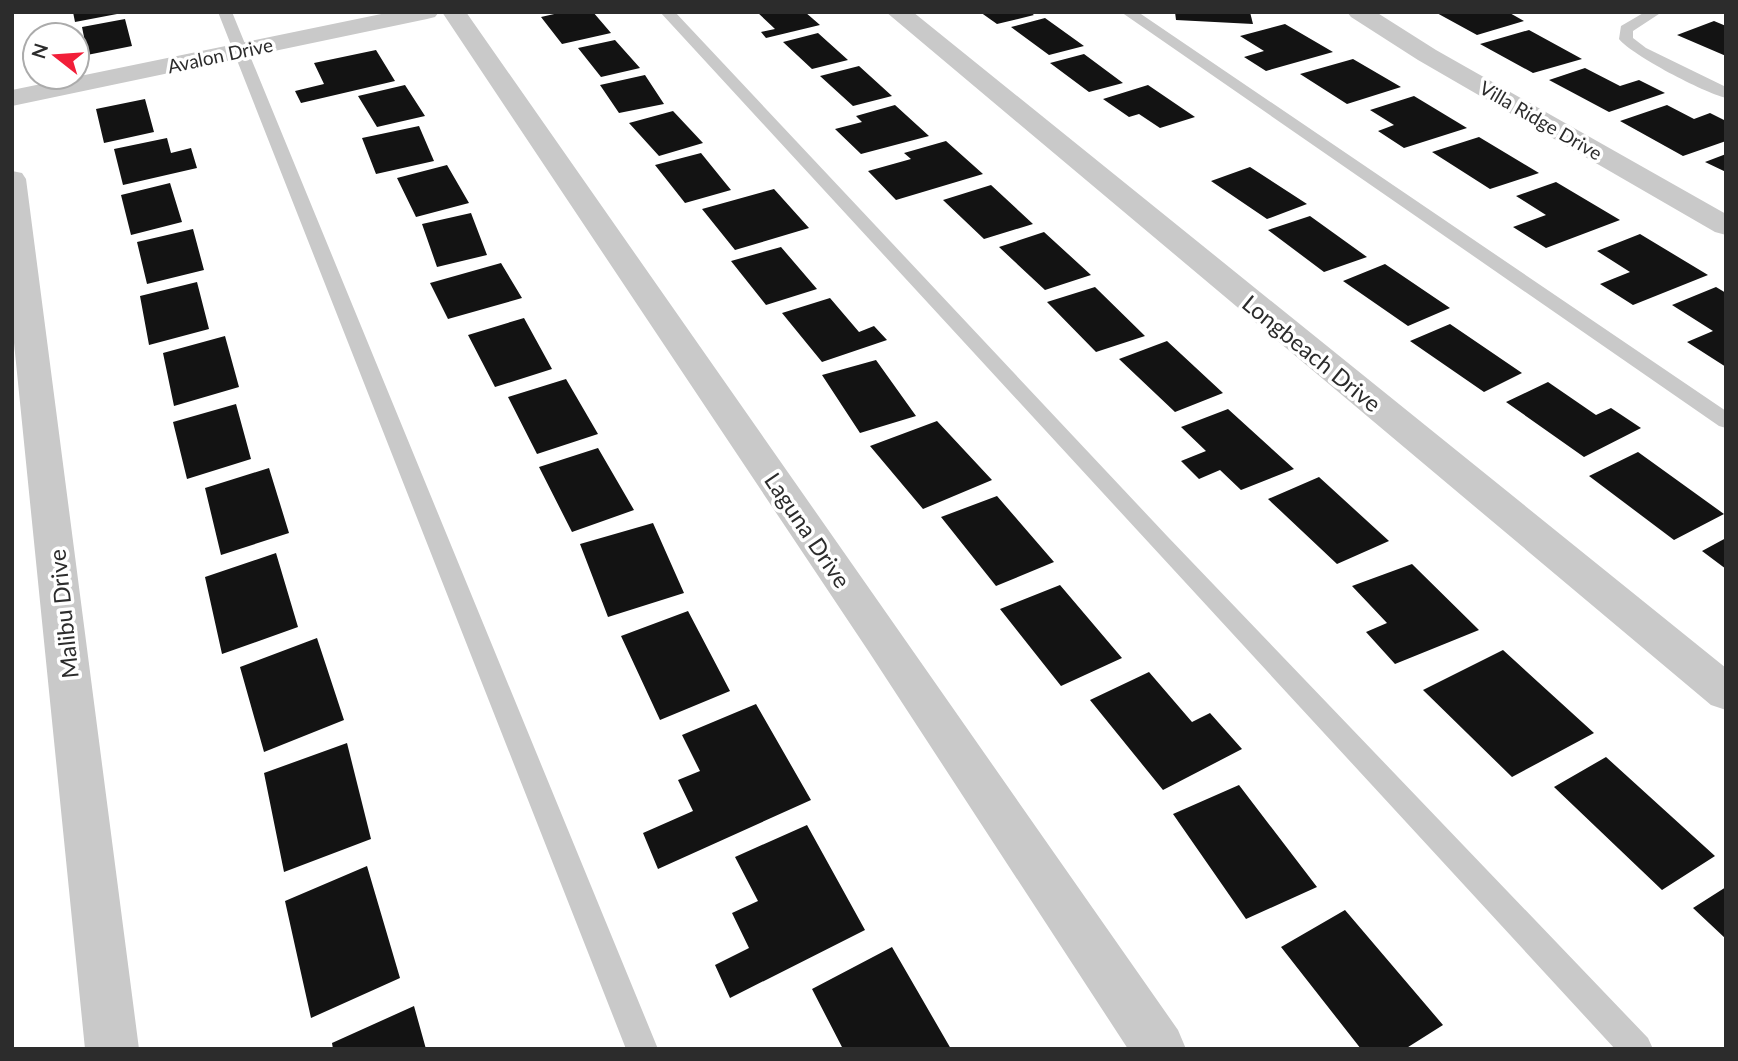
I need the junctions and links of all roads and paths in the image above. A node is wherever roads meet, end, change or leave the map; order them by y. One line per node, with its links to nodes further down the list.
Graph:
1 (225, 12): 9 (lane)
2 (427, 12): 9 (street, Avalon Drive)
3 (454, 12): 19 (street, Laguna Drive)
4 (667, 12): 20 (lane)
5 (898, 12): 16 (street, Longbeach Drive)
6 (1129, 12): 15 (lane)
7 (1359, 12): 13 (street, Villa Ridge Drive)
8 (1655, 12): 10 (lane)
9 (240, 51): 11 (street, Avalon Drive); 18 (lane)
10 (1726, 93)
11 (12, 97)
12 (12, 179): 14 (street, Malibu Drive)
13 (1726, 226)
14 (26, 404): 17 (street, Malibu Drive)
15 (1726, 421)
16 (1726, 693)
17 (112, 1049)
18 (642, 1049)
19 (1158, 1049)
20 (1637, 1049)

